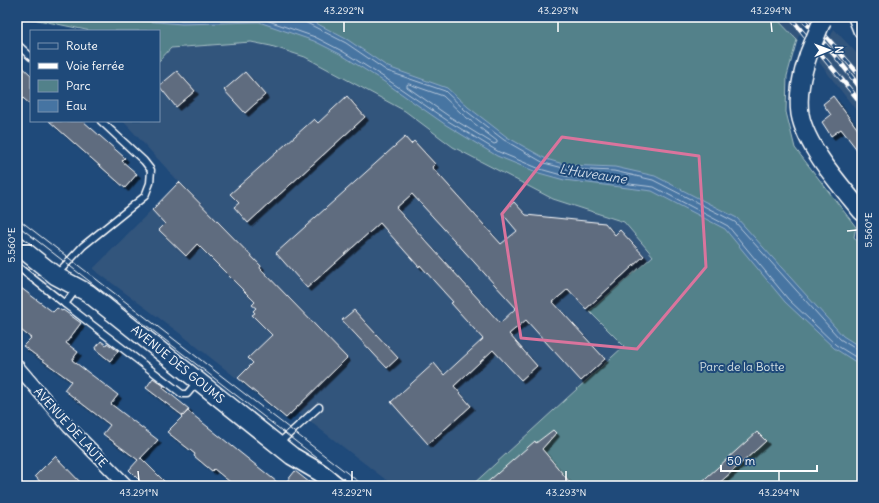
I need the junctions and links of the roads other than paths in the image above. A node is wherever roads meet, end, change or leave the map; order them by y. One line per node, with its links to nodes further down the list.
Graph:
1 (857, 17): 3 (main road)
2 (823, 18): 7 (main road, bridge)
3 (862, 30)
4 (17, 44): 5 (lane)
5 (30, 56)
6 (102, 122): 10 (lane)
7 (861, 209)
8 (17, 244): 10 (main road, AVENUE DES GOUMS)
9 (17, 266): 12 (lane)
10 (56, 276): 11 (main road, AVENUE DES GOUMS)
11 (77, 287): 12 (lane); 14 (main road, AVENUE DES GOUMS)
12 (65, 304): 14 (lane)
13 (18, 368): 17 (street, AVENUE DE LAUTE)
14 (199, 380): 16 (main road, AVENUE DES GOUMS)
15 (319, 407): 16 (lane)
16 (277, 444): 18 (main road, AVENUE DES GOUMS)
17 (126, 486)
18 (337, 486)

